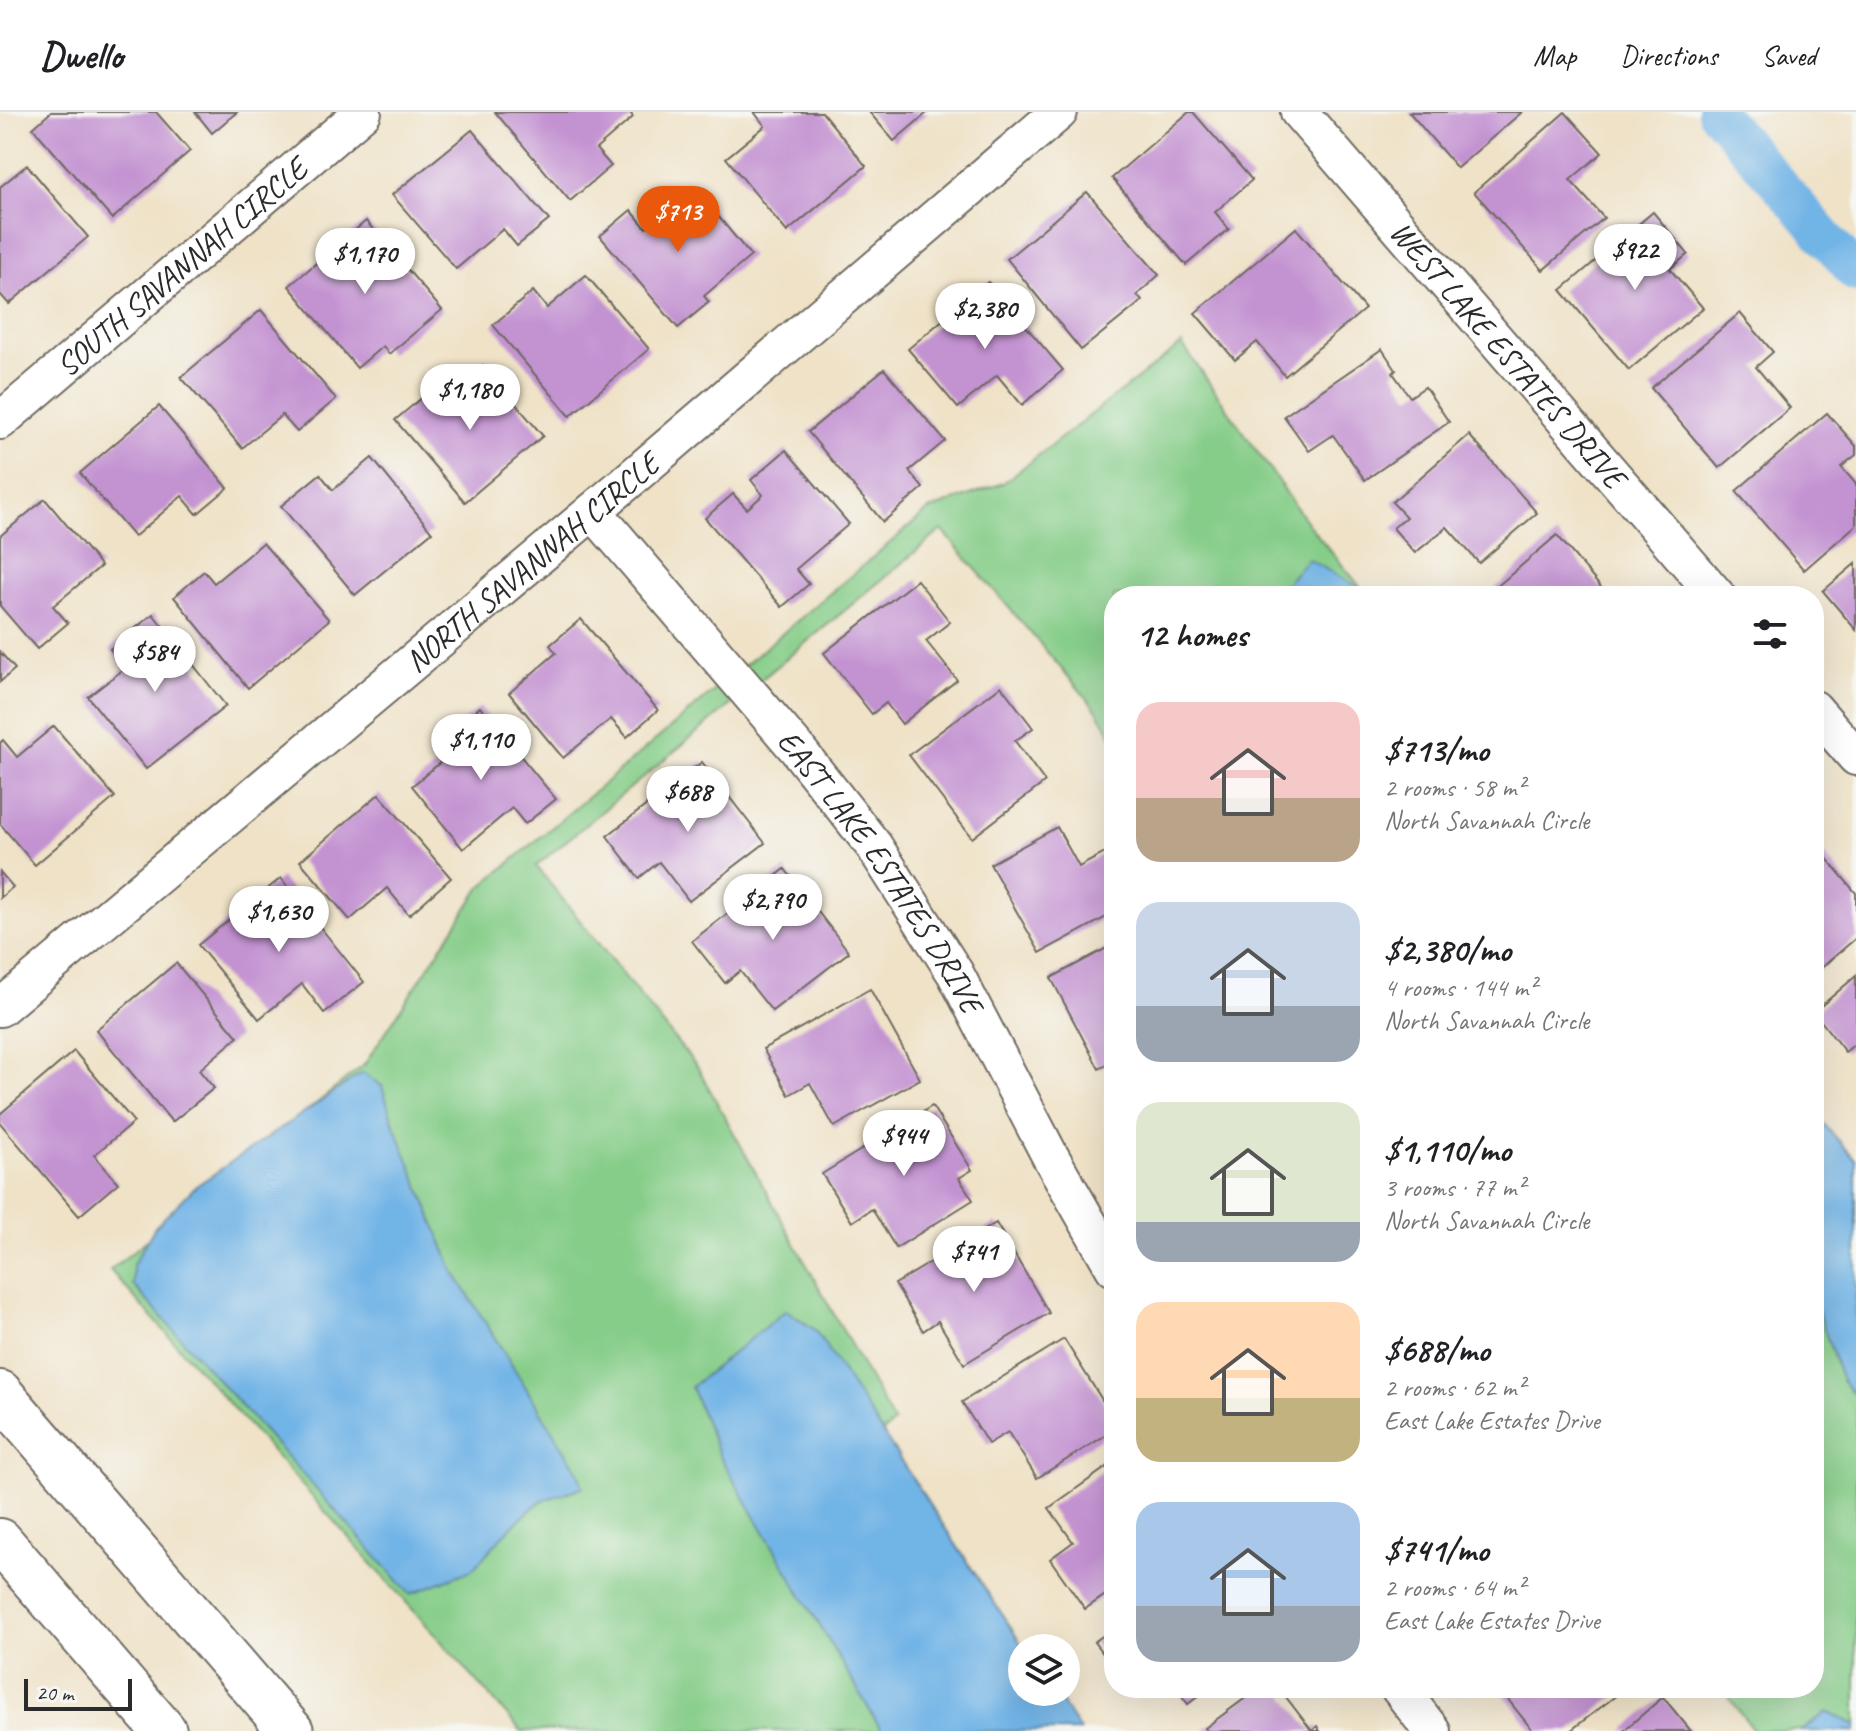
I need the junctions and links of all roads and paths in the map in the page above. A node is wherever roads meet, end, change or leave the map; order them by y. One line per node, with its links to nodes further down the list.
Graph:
1 (363, 112): 4 (street, SOUTH SAVANNAH CIRCLE)
2 (1059, 112): 5 (street, NORTH SAVANNAH CIRCLE)
3 (1299, 112): 6 (street, WEST LAKE ESTATES DRIVE)
4 (0, 421)
5 (593, 511): 9 (street, NORTH SAVANNAH CIRCLE); 10 (street, EAST LAKE ESTATES DRIVE)
6 (1708, 586)
7 (1824, 720): 8 (street)
8 (1856, 757)
9 (0, 1008)
10 (1104, 1250)
11 (0, 1393): 15 (main road)
12 (0, 1541): 14 (main road)
13 (1407, 1698): 16 (street)
14 (164, 1731)
15 (291, 1731)
16 (1432, 1731)

